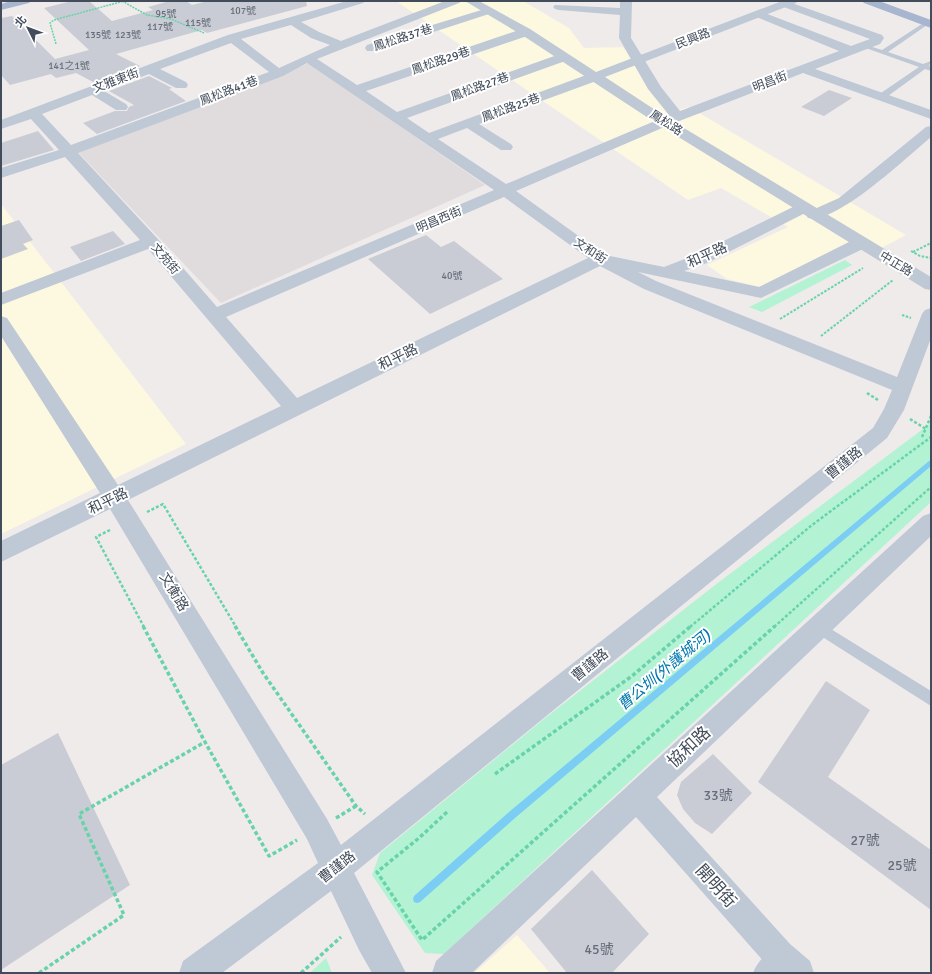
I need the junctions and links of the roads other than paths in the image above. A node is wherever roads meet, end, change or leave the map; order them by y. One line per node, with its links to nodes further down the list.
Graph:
1 (25, 1): 7 (main road)
2 (359, 1): 15 (street, 文雅東街)
3 (455, 1): 18 (street, 鳳松路41巷)
4 (471, 1): 10 (street, 鳳松路)
5 (868, 1): 12 (main road)
6 (789, 2): 11 (street, 民興路); 16 (street)
7 (1, 7)
8 (559, 7): 9 (street)
9 (626, 7): 21 (street)
10 (488, 11): 14 (street, 鳳松路); 19 (street, 鳳松路37巷)
11 (758, 14): 17 (street); 21 (street, 民興路)
12 (929, 23): 16 (lane)
13 (296, 24): 18 (street)
14 (526, 32): 20 (street, 鳳松路); 31 (street, 鳳松路29巷)
15 (232, 38): 25 (street, 文雅東街); 27 (street)
16 (880, 47): 17 (street, 明昌街); 24 (lane)
17 (857, 49): 26 (street, 明昌街)
18 (343, 51): 22 (street, 鳳松路41巷)
19 (359, 52)
20 (564, 57): 28 (street, 鳳松路); 36 (street, 鳳松路27巷)
21 (639, 60): 28 (street, 民興路); 37 (street)
22 (313, 61): 27 (street, 鳳松路41巷); 31 (street, 文和街)
23 (931, 62): 24 (lane)
24 (928, 67): 32 (lane)
25 (150, 68): 29 (street); 30 (street, 文雅東街)
26 (804, 69): 32 (street); 37 (street, 明昌街)
27 (278, 73): 43 (street, 鳳松路41巷)
28 (594, 77): 37 (street, 鳳松路); 38 (street, 鳳松路25巷)
29 (181, 85)
30 (93, 90): 33 (street); 34 (street, 文雅東街)
31 (356, 90): 36 (street, 文和街)
32 (881, 97): 35 (street)
33 (120, 107)
34 (33, 113): 39 (street, 文雅東街); 43 (street, 文苑街)
35 (931, 115)
36 (396, 117): 41 (street, 文和街)
37 (671, 120): 45 (street, 明昌西街); 46 (street, 鳳松路)
38 (469, 123): 41 (street, 鳳松路25巷); 42 (street)
39 (1, 125)
40 (931, 130): 46 (street, 和平路)
41 (428, 138): 45 (street, 文和街)
42 (506, 147)
43 (69, 151): 44 (street, 鳳松路41巷); 47 (street, 文苑街)
44 (1, 173)
45 (506, 192): 49 (street, 文和街); 55 (street, 明昌西街)
46 (808, 211): 48 (street, 鳳松路); 50 (street, 和平路)
47 (151, 242): 53 (street); 55 (street, 文苑街)
48 (861, 243): 50 (street); 52 (street, 中正路)
49 (600, 259): 50 (street); 51 (street, 文和街); 58 (street, 和平路)
50 (665, 272): 51 (street)
51 (650, 285): 57 (street, 文和街)
52 (931, 285)
53 (1, 299)
54 (931, 314): 57 (street, 曹謹路)
55 (213, 316): 58 (street, 文苑街)
56 (1, 322): 59 (street, 文衡路)
57 (902, 387): 65 (street, 曹謹路)
58 (294, 408): 59 (street, 和平路)
59 (115, 497): 61 (street, 和平路); 65 (street, 文衡路)
60 (931, 522): 62 (street, 協和路)
61 (1, 552)
62 (818, 627): 63 (lane); 64 (street, 協和路)
63 (931, 698)
64 (637, 797): 66 (street, 開明街); 69 (street, 協和路)
65 (336, 868): 67 (street, 曹謹路); 68 (street, 文衡路)
66 (780, 967)
67 (195, 973)
68 (390, 973)
69 (448, 973)

